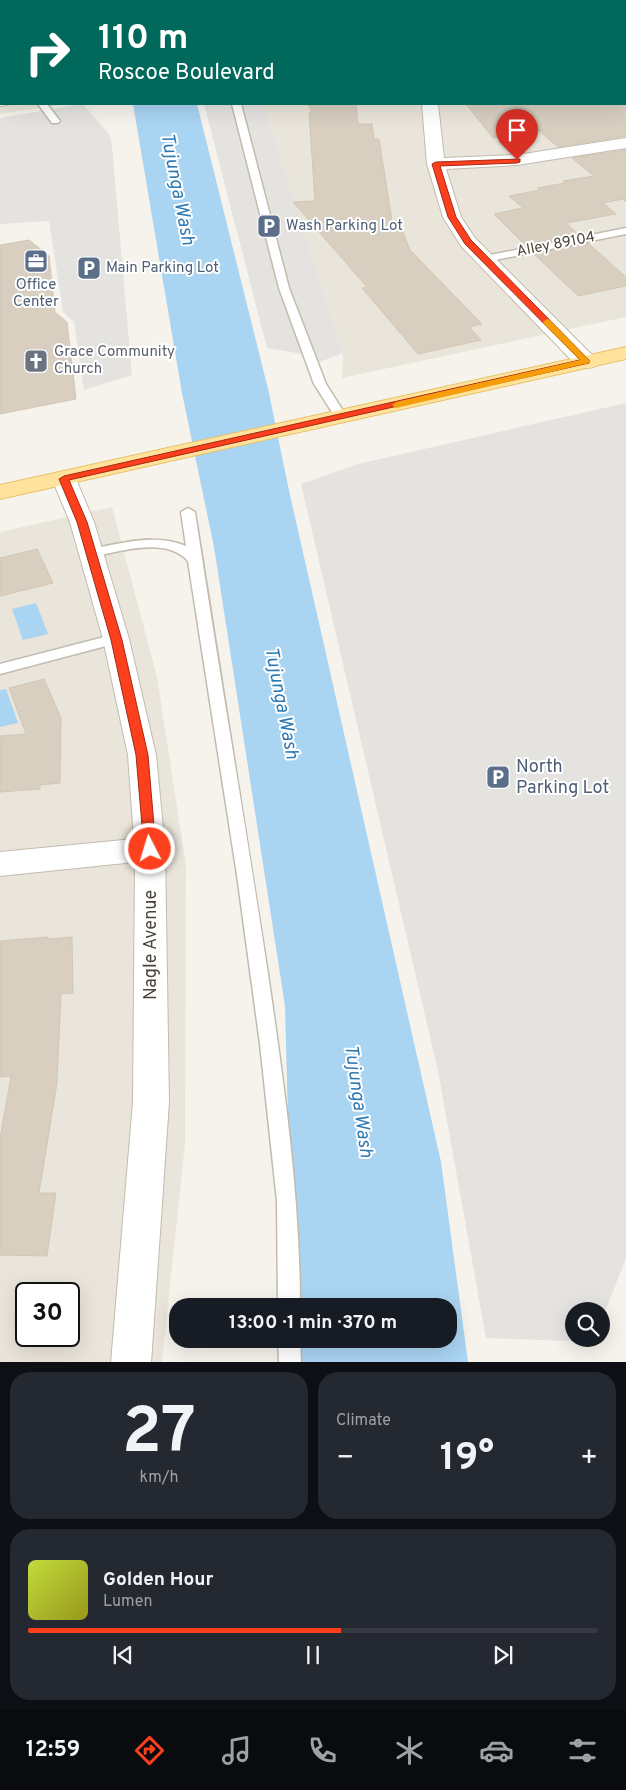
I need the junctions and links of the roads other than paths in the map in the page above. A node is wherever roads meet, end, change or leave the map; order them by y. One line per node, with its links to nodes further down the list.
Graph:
1 (43, 105): 4 (lane)
2 (236, 105): 11 (lane)
3 (430, 105): 6 (street)
4 (55, 121)
5 (626, 143): 6 (street)
6 (436, 164): 8 (street)
7 (626, 231): 8 (lane, Alley 89104)
8 (485, 259): 10 (street)
9 (626, 353): 10 (main road)
10 (586, 362): 11 (main road)
11 (330, 420): 12 (main road)
12 (64, 479): 13 (main road); 15 (street, Nagle Avenue)
13 (0, 492)
14 (188, 512): 16 (lane)
15 (91, 553): 16 (lane); 17 (street, Nagle Avenue)
16 (195, 560): 21 (lane)
17 (116, 640): 18 (lane); 19 (street, Nagle Avenue)
18 (0, 669)
19 (150, 849): 20 (street); 23 (street, Nagle Avenue)
20 (0, 864)
21 (289, 1298)
22 (289, 1348): 24 (lane)
23 (131, 1362)
24 (290, 1362)

